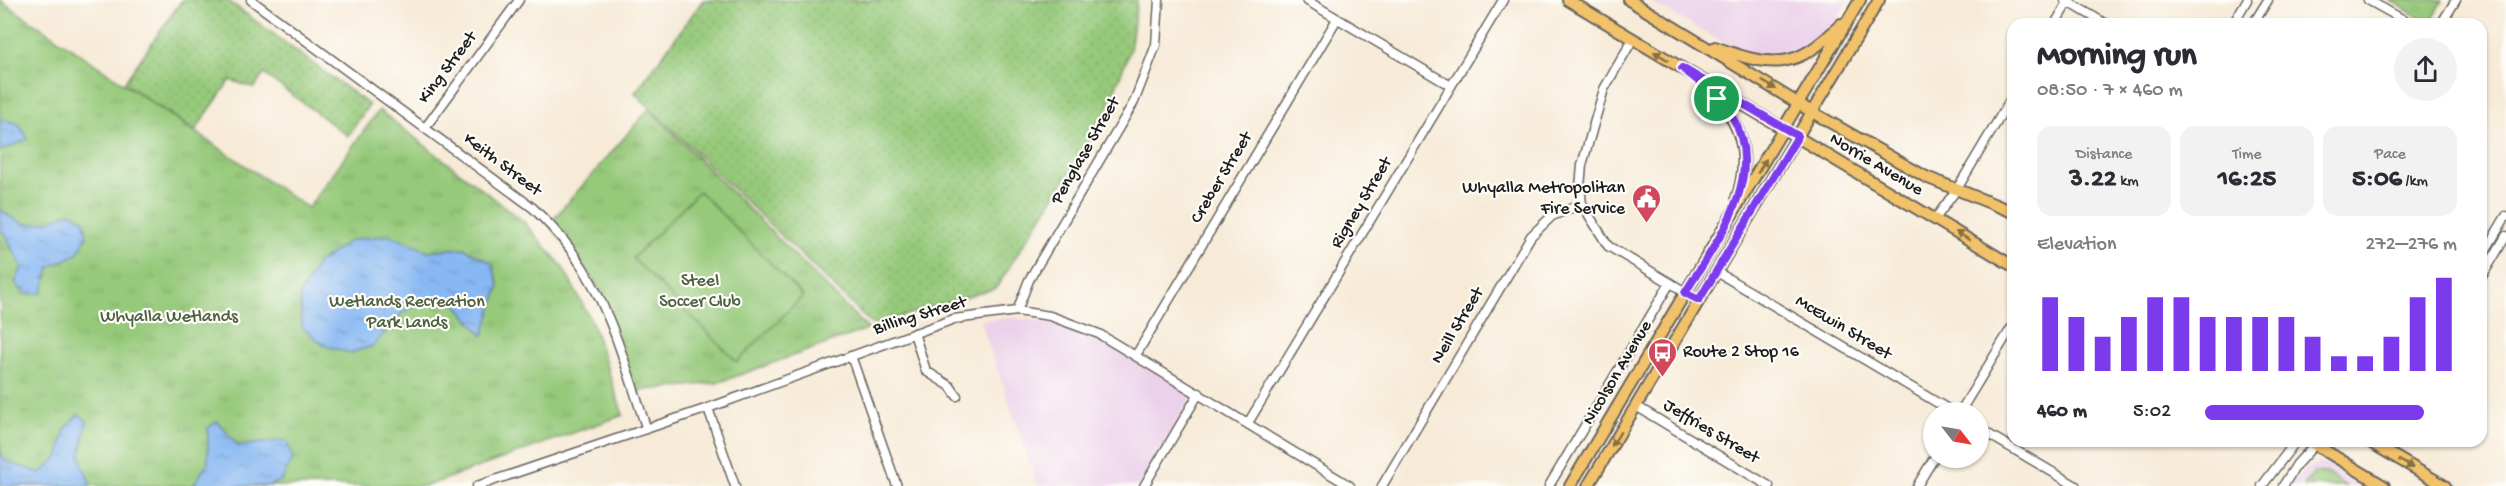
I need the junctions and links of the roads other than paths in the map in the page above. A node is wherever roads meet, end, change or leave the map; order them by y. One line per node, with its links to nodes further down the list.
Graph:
1 (251, 0): 30 (street, Keith Street)
2 (519, 0): 30 (street, King Street)
3 (1159, 0): 47 (street, Penglase Street)
4 (1306, 0): 22 (street)
5 (1503, 0): 26 (street, Rigney Street)
6 (1629, 0): 24 (main road, Norrie Avenue)
7 (1860, 0): 15 (main road, Nicolson Avenue)
8 (1879, 0): 29 (main road, Nicolson Avenue)
9 (2247, 0): 18 (street)
10 (2268, 0): 19 (street)
11 (2368, 0): 20 (street)
12 (2456, 0): 21 (street)
13 (1573, 1): 23 (main road, Norrie Avenue)
14 (2067, 1): 16 (street); 17 (street)
15 (1852, 13): 24 (main road); 27 (main road, Nicolson Avenue)
16 (2058, 18)
17 (2096, 18)
18 (2236, 18)
19 (2257, 18)
20 (2400, 18)
21 (2445, 18)
22 (1337, 19): 26 (street); 50 (street, Creber Street)
23 (1633, 39): 25 (main road, Norrie Avenue, one-way to 23); 34 (street)
24 (1694, 40): 27 (main road, Norrie Avenue, one-way to 27)
25 (1682, 68): 31 (main road, Norrie Avenue); 36 (main road)
26 (1451, 86): 58 (street, Rigney Street)
27 (1799, 104): 29 (main road, Norrie Avenue); 31 (main road, Nicolson Avenue)
28 (2007, 105): 33 (street)
29 (1812, 112): 32 (main road, Nicolson Avenue); 33 (main road, Norrie Avenue)
30 (425, 128): 59 (street, Keith Street)
31 (1784, 129): 32 (main road, Norrie Avenue); 36 (main road, Nicolson Avenue, one-way to 31)
32 (1798, 136): 38 (main road, Norrie Avenue); 43 (main road, Nicolson Avenue)
33 (1957, 189): 35 (main road, Norrie Avenue); 38 (street)
34 (1582, 204): 44 (street); 73 (street, Neill Street)
35 (2007, 210)
36 (1731, 216): 45 (main road, Nicolson Avenue)
37 (2506, 216): 40 (street)
38 (1935, 219): 41 (main road, Norrie Avenue, one-way to 38)
39 (2506, 236): 42 (street)
40 (2487, 248)
41 (2007, 262)
42 (2487, 268)
43 (1716, 272): 46 (main road, Nicolson Avenue); 54 (street, McEwin Street)
44 (1670, 283): 45 (street); 74 (street, Nicolson Avenue)
45 (1685, 293): 46 (street); 75 (main road, Nicolson Avenue)
46 (1699, 300): 56 (main road, Nicolson Avenue)
47 (1017, 311): 48 (street, Billing Street); 50 (street, Billing Street)
48 (914, 333): 51 (street, Billing Street); 53 (street)
49 (2007, 335): 55 (street)
50 (1136, 355): 52 (street, Billing Street)
51 (851, 356): 57 (street, Billing Street); 70 (street)
52 (1199, 393): 58 (street, Billing Street); 71 (street)
53 (957, 396)
54 (1936, 402)
55 (1966, 402)
56 (1636, 406): 76 (main road, Nicolson Avenue, one-way to 76); 77 (street, Jeffries Street)
57 (708, 408): 59 (street, Billing Street); 69 (street)
58 (1248, 423): 72 (street, Billing Street)
59 (646, 427): 68 (street, Billing Street)
60 (1989, 435): 61 (street)
61 (2007, 445)
62 (2010, 447): 79 (street)
63 (2291, 447): 80 (street)
64 (2310, 447): 81 (street)
65 (2322, 447): 82 (main road)
66 (2378, 447): 83 (main road, one-way to 83)
67 (1928, 468): 78 (street)
68 (477, 486)
69 (735, 486)
70 (897, 486)
71 (1144, 486)
72 (1350, 486)
73 (1382, 486)
74 (1549, 486)
75 (1570, 486)
76 (1588, 486)
77 (1770, 486)
78 (1917, 486)
79 (2076, 486)
80 (2262, 486)
81 (2283, 486)
82 (2384, 486)
83 (2445, 486)

